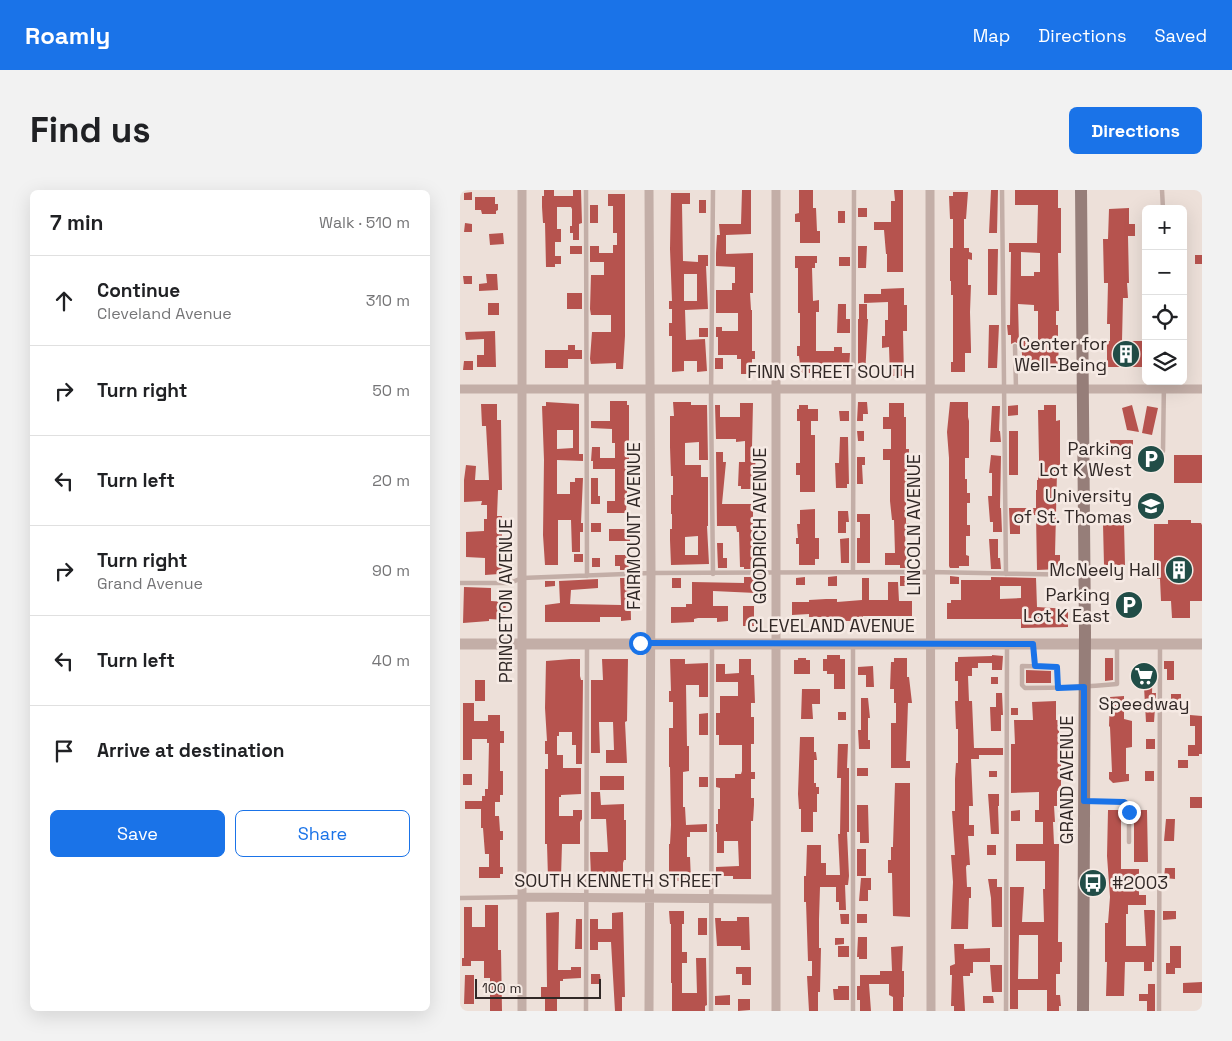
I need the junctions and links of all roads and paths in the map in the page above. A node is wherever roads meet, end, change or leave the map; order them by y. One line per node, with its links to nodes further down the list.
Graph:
1 (522, 190): 24 (street, PRINCETON AVENUE)
2 (586, 190): 25 (lane)
3 (649, 190): 14 (street, FAIRMOUNT AVENUE)
4 (712, 190): 19 (lane)
5 (776, 190): 15 (street, GOODRICH AVENUE)
6 (854, 190): 20 (lane)
7 (930, 190): 16 (street, LINCOLN AVENUE)
8 (1002, 190): 21 (lane)
9 (1081, 190): 17 (main road, GRAND AVENUE)
10 (1162, 190): 11 (lane)
11 (1162, 205)
12 (1015, 346): 22 (lane)
13 (1164, 385): 17 (street, FINN STREET SOUTH); 23 (street, FINN STREET SOUTH); 26 (lane)
14 (650, 388): 19 (street, FINN STREET SOUTH); 25 (street, FINN STREET SOUTH); 29 (street, FAIRMOUNT AVENUE)
15 (776, 388): 19 (street, FINN STREET SOUTH); 20 (street, FINN STREET SOUTH); 30 (street, GOODRICH AVENUE)
16 (930, 388): 20 (street, FINN STREET SOUTH); 21 (street, FINN STREET SOUTH); 28 (street, LINCOLN AVENUE)
17 (1083, 388): 22 (street, FINN STREET SOUTH); 34 (main road, GRAND AVENUE)
18 (460, 389): 24 (street, FINN STREET SOUTH)
19 (711, 389): 31 (lane)
20 (854, 389): 27 (lane)
21 (1005, 389): 22 (street, FINN STREET SOUTH); 32 (lane)
22 (1016, 389)
23 (1202, 389)
24 (521, 390): 25 (street, FINN STREET SOUTH); 35 (street, PRINCETON AVENUE)
25 (587, 390): 33 (lane)
26 (1163, 451)
27 (853, 572): 28 (lane); 30 (lane)
28 (930, 572): 32 (lane); 40 (street, LINCOLN AVENUE)
29 (651, 573): 31 (lane); 33 (lane); 37 (street, FAIRMOUNT AVENUE)
30 (776, 573): 31 (lane); 38 (street, GOODRICH AVENUE)
31 (713, 574)
32 (1006, 574): 34 (lane)
33 (587, 576): 35 (lane)
34 (1084, 576): 41 (main road, GRAND AVENUE)
35 (522, 578): 36 (lane); 43 (street, PRINCETON AVENUE)
36 (460, 583)
37 (650, 643): 44 (street, CLEVELAND AVENUE); 45 (street, CLEVELAND AVENUE); 57 (street, FAIRMOUNT AVENUE)
38 (776, 643): 39 (street, CLEVELAND AVENUE); 45 (street, CLEVELAND AVENUE); 61 (street, GOODRICH AVENUE)
39 (853, 643): 40 (street, CLEVELAND AVENUE); 67 (lane)
40 (930, 643): 46 (street, CLEVELAND AVENUE); 68 (street, LINCOLN AVENUE)
41 (1085, 643): 47 (street, CLEVELAND AVENUE); 48 (street, CLEVELAND AVENUE); 52 (main road, GRAND AVENUE)
42 (460, 644): 43 (street, CLEVELAND AVENUE)
43 (522, 644): 44 (street, CLEVELAND AVENUE); 56 (street, PRINCETON AVENUE)
44 (587, 644): 59 (lane)
45 (712, 644): 60 (lane)
46 (1006, 644): 47 (street, CLEVELAND AVENUE); 69 (lane)
47 (1033, 644): 51 (lane)
48 (1117, 644): 49 (street, CLEVELAND AVENUE); 52 (lane)
49 (1160, 644): 50 (street, CLEVELAND AVENUE); 71 (lane)
50 (1202, 644)
51 (1035, 666): 53 (lane); 53 (lane)
52 (1084, 687): 53 (lane); 54 (main road, GRAND AVENUE)
53 (1058, 688)
54 (1084, 801): 55 (lane); 70 (main road, GRAND AVENUE)
55 (1129, 842)
56 (522, 897): 58 (lane, SOUTH KENNETH STREET); 59 (street, SOUTH KENNETH STREET); 62 (street, PRINCETON AVENUE)
57 (650, 897): 59 (street, SOUTH KENNETH STREET); 60 (street, SOUTH KENNETH STREET); 64 (street, FAIRMOUNT AVENUE)
58 (460, 898)
59 (586, 898): 63 (lane)
60 (712, 898): 61 (street, SOUTH KENNETH STREET); 65 (lane)
61 (776, 898): 66 (street, GOODRICH AVENUE)
62 (522, 1011)
63 (586, 1011)
64 (649, 1011)
65 (711, 1011)
66 (776, 1011)
67 (852, 1011)
68 (931, 1011)
69 (1006, 1011)
70 (1083, 1011)
71 (1160, 1011)

